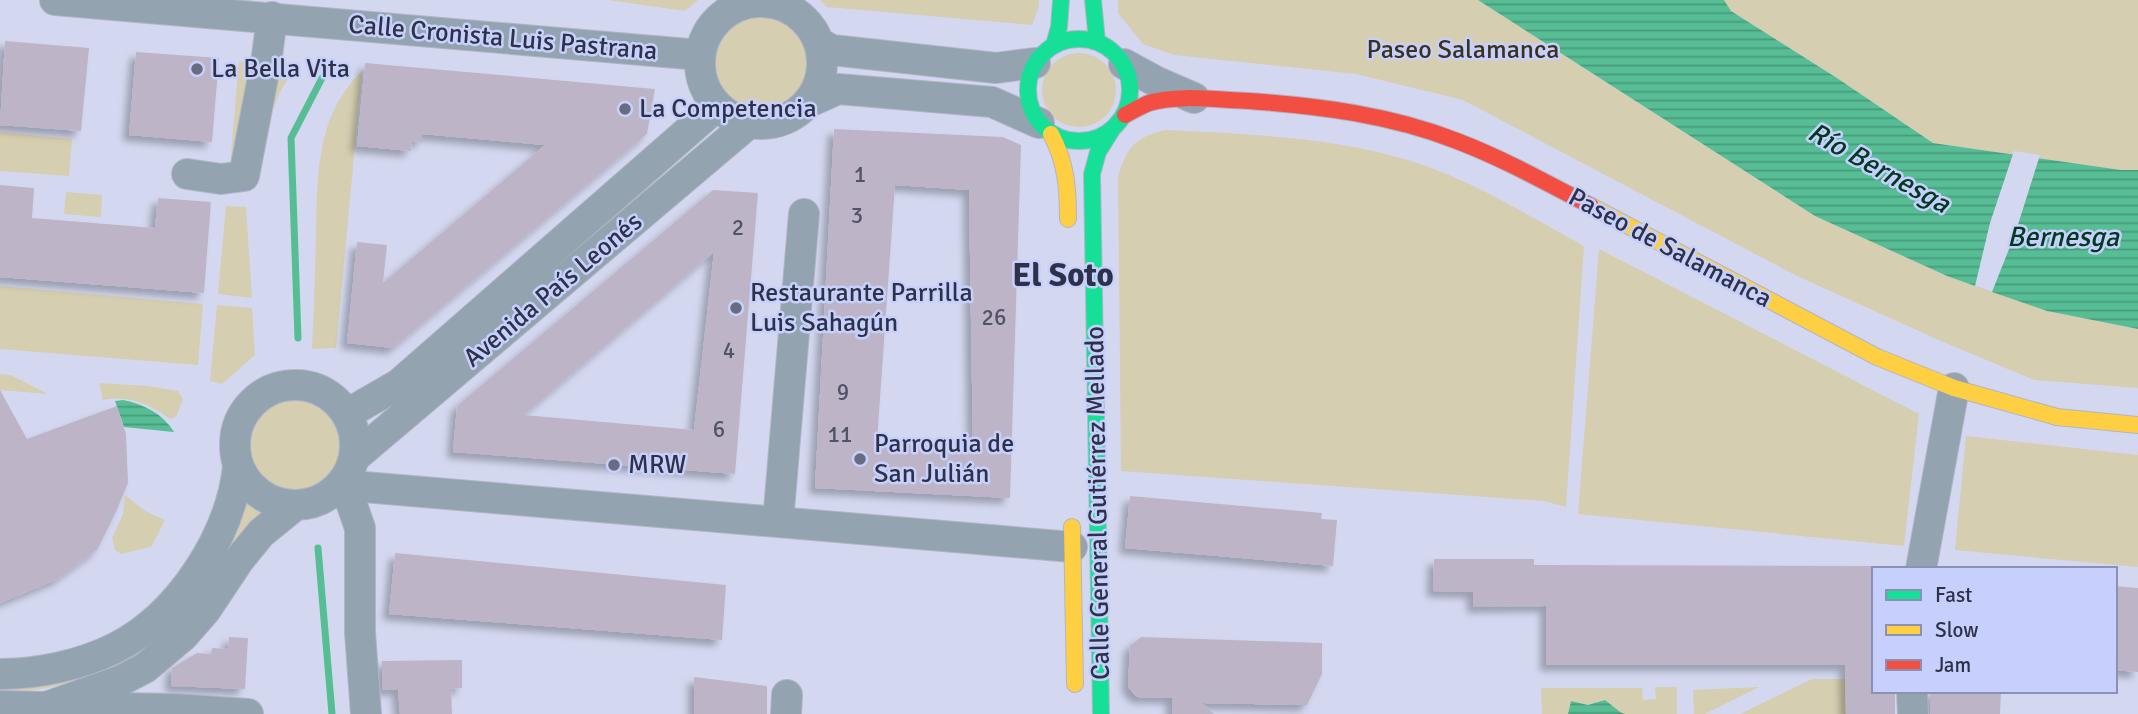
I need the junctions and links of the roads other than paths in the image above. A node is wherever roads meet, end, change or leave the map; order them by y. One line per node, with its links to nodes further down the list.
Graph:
1 (55, 0): 4 (street, Calle Cronista Luis Pastrana)
2 (1061, 0): 7 (main road)
3 (1093, 0): 5 (main road)
4 (272, 17): 8 (street, Calle Cronista Luis Pastrana); 17 (street)
5 (1097, 41): 7 (main road); 9 (main road)
6 (819, 43): 7 (street); 8 (street); 11 (street)
7 (1044, 54): 15 (main road)
8 (700, 55): 12 (street)
9 (1124, 64): 10 (street, Paseo de Salamanca); 13 (main road)
10 (1195, 98): 13 (main road, Paseo de Salamanca); 20 (main road, Paseo de Salamanca)
11 (807, 103): 14 (street); 15 (street)
12 (717, 106): 14 (street); 21 (street, Avenida País Leonés)
13 (1125, 115): 16 (main road)
14 (749, 123): 24 (street, Avenida País Leonés)
15 (1045, 128): 16 (main road); 19 (main road)
16 (1114, 128): 39 (main road, Calle General Gutiérrez Mellado)
17 (187, 174)
18 (804, 214): 27 (street)
19 (1068, 242)
20 (1954, 388): 22 (main road, Paseo de Salamanca); 29 (street)
21 (347, 414): 23 (street); 24 (street)
22 (2138, 425)
23 (238, 467): 26 (street); 31 (street)
24 (350, 469): 26 (street); 27 (street); 38 (street)
25 (1072, 505): 28 (main road, Calle General Gutiérrez Mellado)
26 (293, 507): 30 (street)
27 (778, 522): 28 (street)
28 (1072, 547): 33 (main road, Calle General Gutiérrez Mellado)
29 (1921, 567)
30 (145, 668): 35 (street); 36 (street)
31 (0, 674)
32 (1912, 693): 40 (street)
33 (1075, 700)
34 (0, 706): 35 (street)
35 (46, 707): 36 (street)
36 (175, 709): 37 (street)
37 (248, 714)
38 (366, 714)
39 (1101, 714)
40 (1913, 714)

